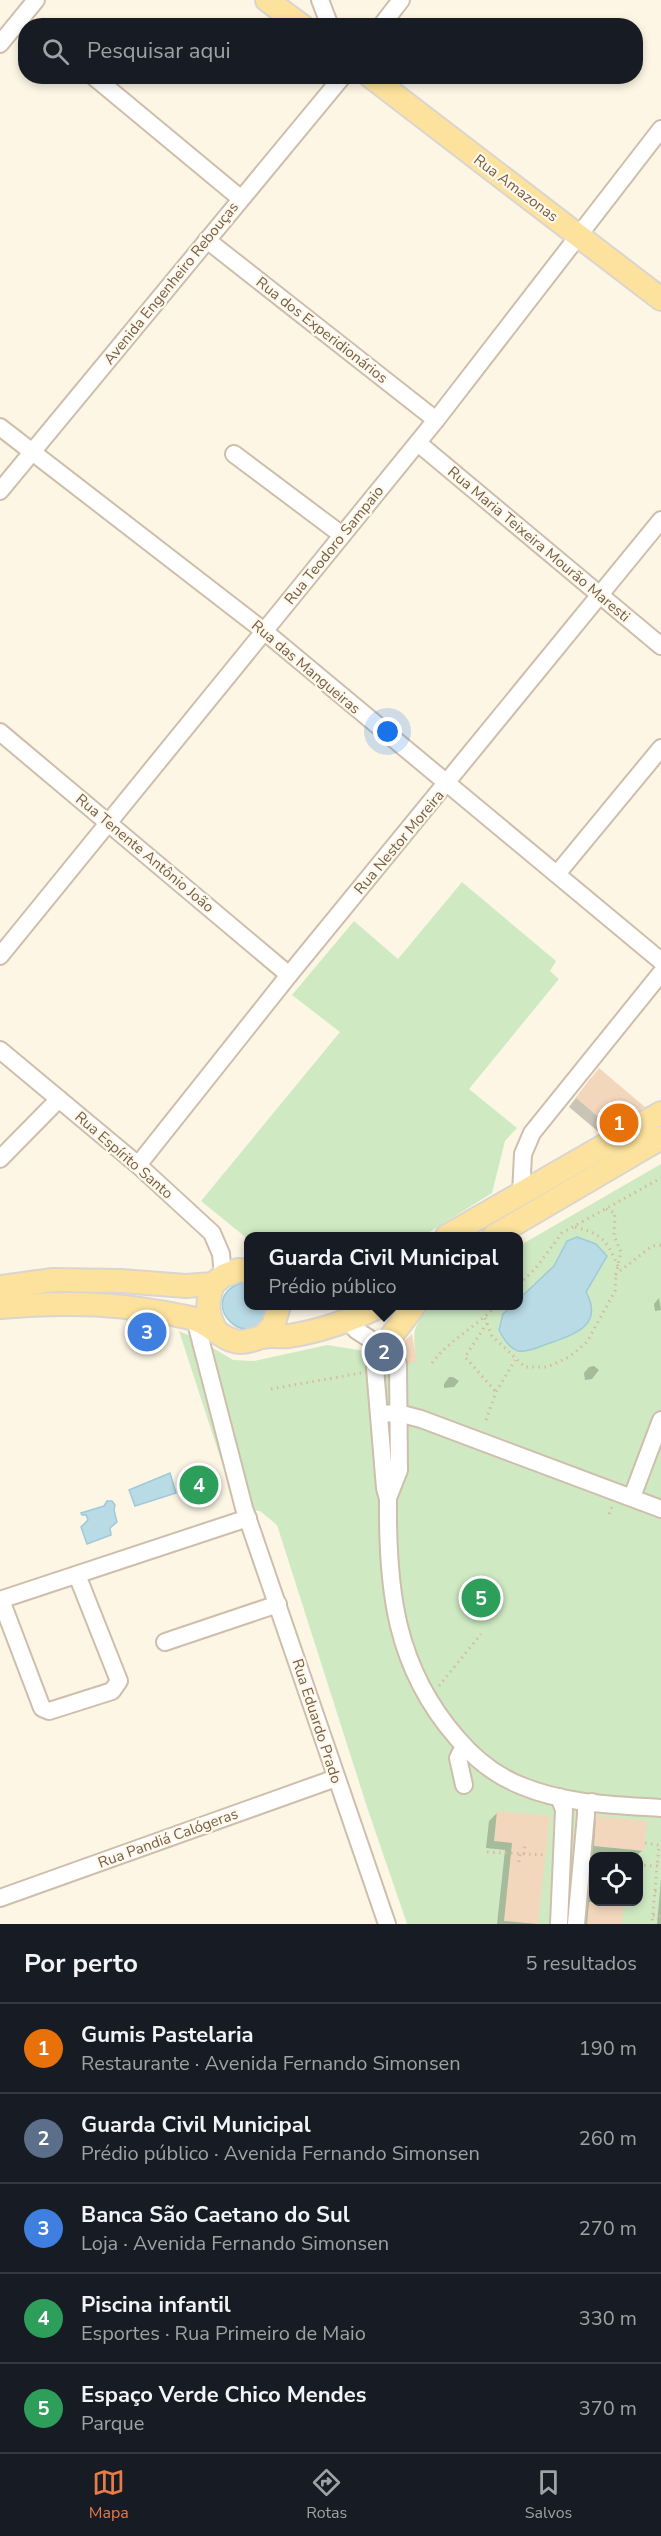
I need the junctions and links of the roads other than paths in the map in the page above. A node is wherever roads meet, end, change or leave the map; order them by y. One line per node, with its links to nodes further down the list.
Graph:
1 (36, 0): 5 (street)
2 (267, 0): 6 (main road)
3 (320, 0): 7 (street)
4 (401, 0): 8 (street)
5 (28, 18)
6 (291, 18)
7 (327, 18)
8 (387, 18)
9 (18, 29): 10 (street)
10 (0, 44)
11 (103, 84): 15 (street)
12 (336, 84): 15 (street, Avenida Engenheiro Rebouças)
13 (380, 84): 16 (main road, Rua Amazonas)
14 (661, 129): 16 (street, Rua Teodoro Sampaio)
15 (240, 198): 17 (street, Avenida Engenheiro Rebouças)
16 (579, 236): 18 (main road, Rua Amazonas); 19 (street, Rua Teodoro Sampaio)
17 (207, 240): 19 (street, Rua dos Experidionários); 22 (street, Avenida Engenheiro Rebouças)
18 (661, 299)
19 (436, 420): 21 (street, Rua Teodoro Sampaio)
20 (0, 427): 22 (street, Rua das Mangueiras)
21 (418, 443): 26 (street, Rua Teodoro Sampaio); 27 (street, Rua Maria Teixeira Mourão Maresti)
22 (31, 453): 24 (street, Avenida Engenheiro Rebouças); 28 (street, Rua das Mangueiras)
23 (234, 454): 26 (street)
24 (0, 491)
25 (661, 520): 27 (street, Rua Nestor Moreira)
26 (342, 535): 28 (street, Rua Teodoro Sampaio)
27 (600, 595): 29 (street, Rua Maria Teixeira Mourão Maresti); 32 (street, Rua Nestor Moreira)
28 (264, 631): 32 (street, Rua das Mangueiras); 33 (street, Rua Teodoro Sampaio)
29 (661, 646)
30 (0, 732): 33 (street, Rua Tenente Antônio João)
31 (661, 748): 34 (street)
32 (447, 784): 34 (street, Rua das Mangueiras); 38 (street, Rua Nestor Moreira)
33 (108, 821): 35 (street, Rua Teodoro Sampaio); 38 (street, Rua Tenente Antônio João)
34 (557, 874): 36 (street, Rua das Mangueiras)
35 (0, 956)
36 (661, 961)
37 (661, 973): 45 (street)
38 (289, 975): 44 (street, Rua Nestor Moreira)
39 (0, 1050): 40 (street, Rua Espírito Santo)
40 (59, 1099): 43 (street); 44 (street, Rua Espírito Santo)
41 (661, 1113): 45 (main road)
42 (661, 1138): 47 (main road)
43 (0, 1159)
44 (138, 1165): 49 (street, Rua Espírito Santo)
45 (521, 1194): 46 (main road)
46 (454, 1232)
47 (501, 1232)
48 (244, 1271): 49 (main road)
49 (218, 1280): 50 (main road); 57 (main road)
50 (0, 1287)
51 (0, 1307): 55 (main road)
52 (278, 1310): 58 (main road)
53 (370, 1310): 56 (main road)
54 (410, 1310): 59 (main road)
55 (195, 1319): 57 (main road); 70 (street, Rua Eduardo Prado)
56 (347, 1320): 58 (main road); 59 (street)
57 (215, 1329): 58 (main road)
58 (262, 1337)
59 (387, 1337)
60 (398, 1364): 62 (street)
61 (372, 1370): 64 (street)
62 (398, 1395): 63 (street); 65 (street)
63 (398, 1413): 64 (street); 65 (street); 68 (street)
64 (379, 1414): 68 (street)
65 (421, 1419): 67 (street)
66 (661, 1420): 67 (street)
67 (632, 1497): 69 (street)
68 (388, 1498): 75 (street)
69 (661, 1509)
70 (248, 1518): 71 (street); 73 (street, Rua Eduardo Prado)
71 (77, 1575): 72 (street); 72 (street)
72 (1, 1600)
73 (278, 1604): 74 (street); 76 (street, Rua Eduardo Prado)
74 (165, 1642)
75 (464, 1746): 77 (street); 78 (street)
76 (336, 1778): 83 (street, Rua Pandiá Calógeras); 84 (street, Rua Eduardo Prado)
77 (464, 1785)
78 (559, 1797): 79 (street); 81 (street)
79 (592, 1802): 80 (street); 82 (street)
80 (661, 1808)
81 (559, 1856): 82 (street); 85 (street)
82 (581, 1857): 86 (street)
83 (0, 1898)
84 (387, 1924)
85 (559, 1924)
86 (576, 1924)

